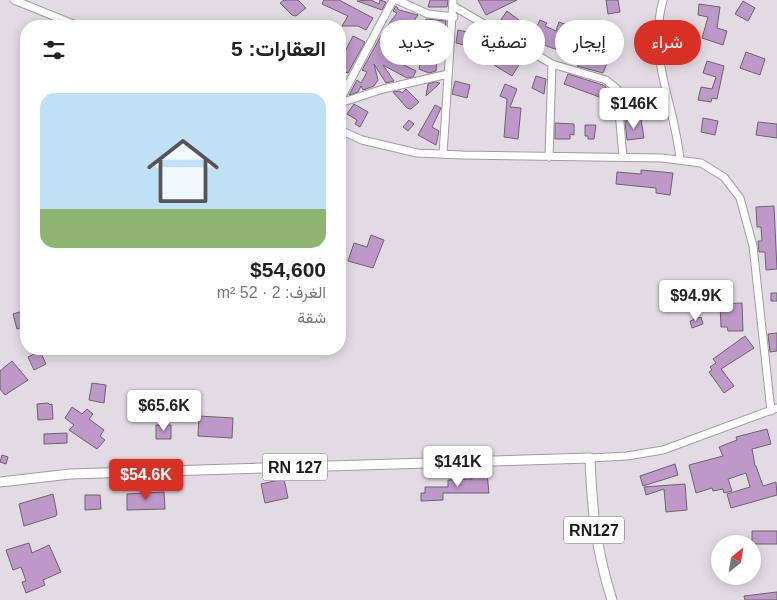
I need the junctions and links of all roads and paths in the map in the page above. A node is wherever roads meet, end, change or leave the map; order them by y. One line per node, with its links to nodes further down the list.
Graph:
1 (14, 0): 7 (street)
2 (393, 0): 10 (street)
3 (397, 0): 6 (street)
4 (663, 0): 16 (street)
5 (454, 4): 6 (street); 8 (street)
6 (454, 17): 9 (street)
7 (63, 20)
8 (552, 64): 14 (street); 15 (street)
9 (448, 74): 11 (street); 13 (street)
10 (346, 90)
11 (346, 100)
12 (346, 133): 13 (street)
13 (443, 154): 14 (street)
14 (549, 156): 15 (street)
15 (623, 157): 16 (street)
16 (680, 160): 17 (street)
17 (774, 409): 18 (street)
18 (590, 458): 19 (main road, RN 127); 20 (main road, RN127)
19 (0, 482)
20 (612, 600)

